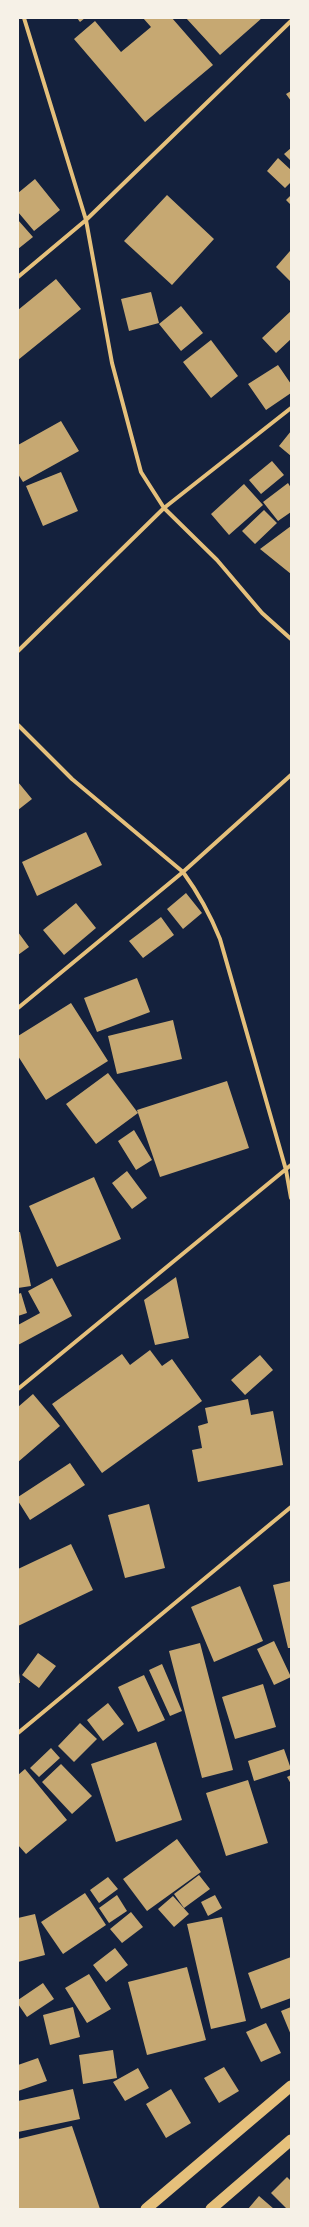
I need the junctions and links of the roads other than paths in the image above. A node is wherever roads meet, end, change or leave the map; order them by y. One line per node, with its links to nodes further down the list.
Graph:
1 (24, 18): 3 (street)
2 (291, 21): 3 (street)
3 (86, 220): 4 (street); 6 (street)
4 (18, 277)
5 (291, 408): 6 (street)
6 (164, 508): 7 (street); 8 (street)
7 (291, 639)
8 (18, 651)
9 (18, 725): 11 (street)
10 (291, 775): 11 (street)
11 (183, 872): 12 (street); 14 (street)
12 (18, 1008)
13 (291, 1166): 14 (street)
14 (286, 1170): 15 (street); 16 (street)
15 (291, 1198)
16 (18, 1389)
17 (291, 1507): 18 (street)
18 (18, 1733)
19 (291, 2086): 21 (highway)
20 (291, 2140): 22 (highway)
21 (146, 2209)
22 (210, 2209)

